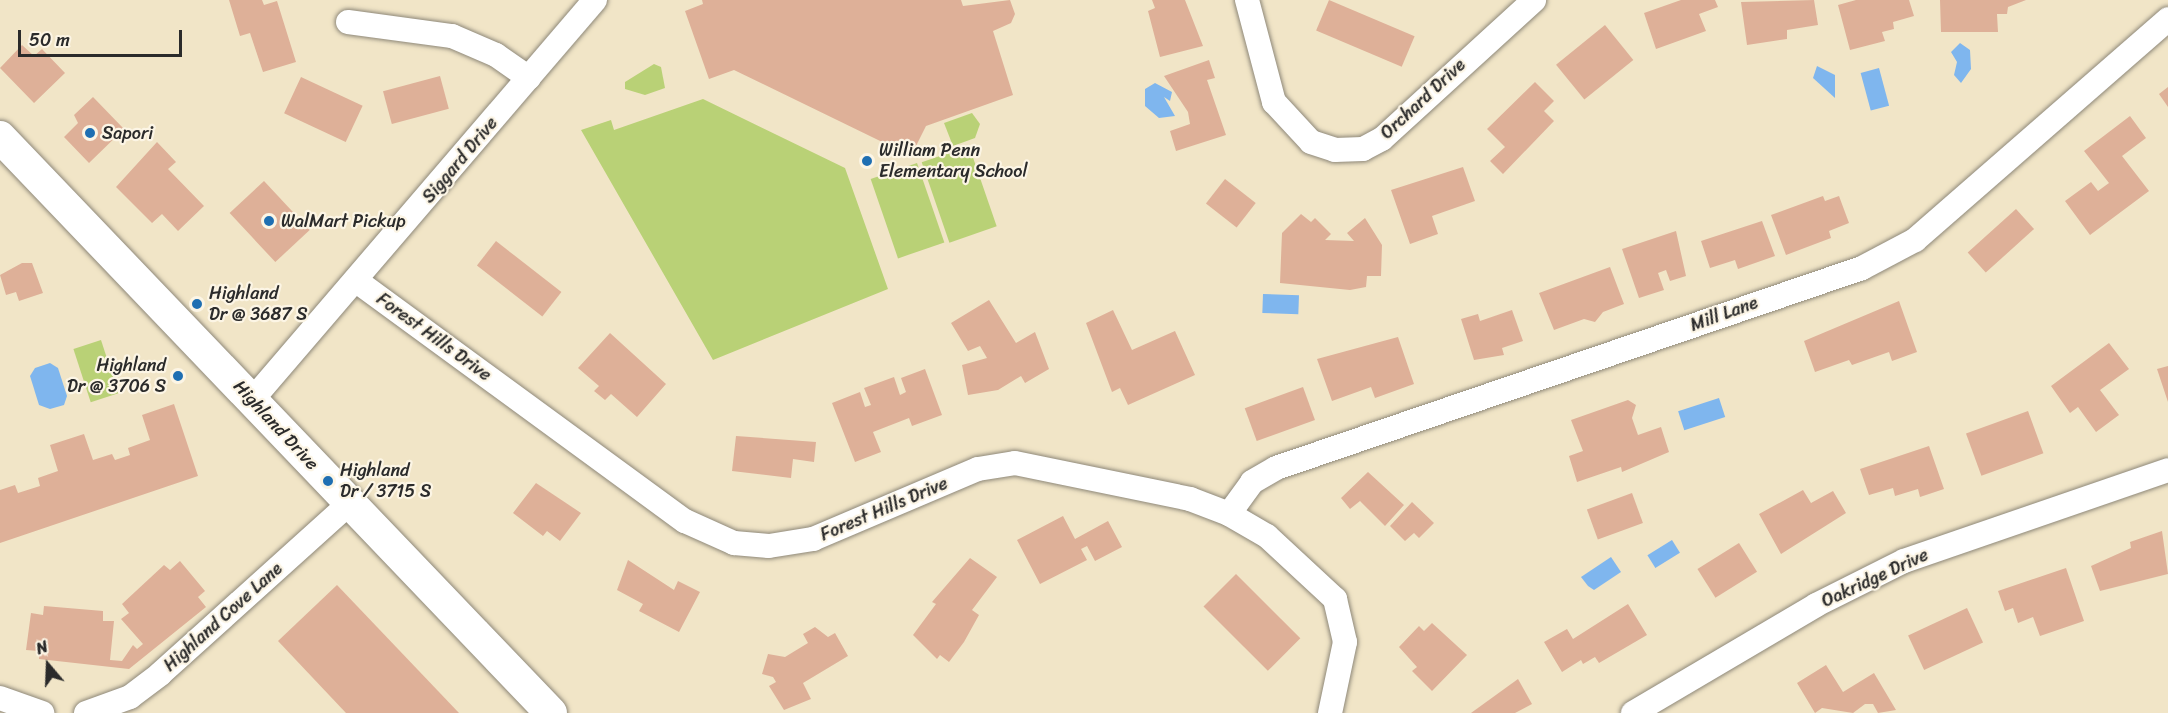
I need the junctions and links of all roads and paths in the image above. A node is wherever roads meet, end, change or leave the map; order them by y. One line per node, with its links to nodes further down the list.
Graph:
1 (595, 0): 6 (street, Siggard Drive)
2 (1247, 0): 3 (street, Orchard Drive)
3 (1534, 0)
4 (2168, 19): 12 (street, Mill Lane)
5 (348, 22): 6 (street)
6 (529, 78): 8 (street, Siggard Drive)
7 (0, 137): 9 (main road, Highland Drive)
8 (358, 282): 9 (street, Siggard Drive); 12 (street, Forest Hills Drive)
9 (252, 400): 11 (main road, Highland Drive)
10 (2168, 470): 14 (street, Oakridge Drive)
11 (350, 503): 16 (street, Highland Cove Lane); 17 (main road, Highland Drive)
12 (1229, 514): 18 (street, Forest Hills Drive)
13 (0, 698): 15 (street)
14 (1641, 711)
15 (42, 713)
16 (86, 713)
17 (551, 713)
18 (1330, 713)

